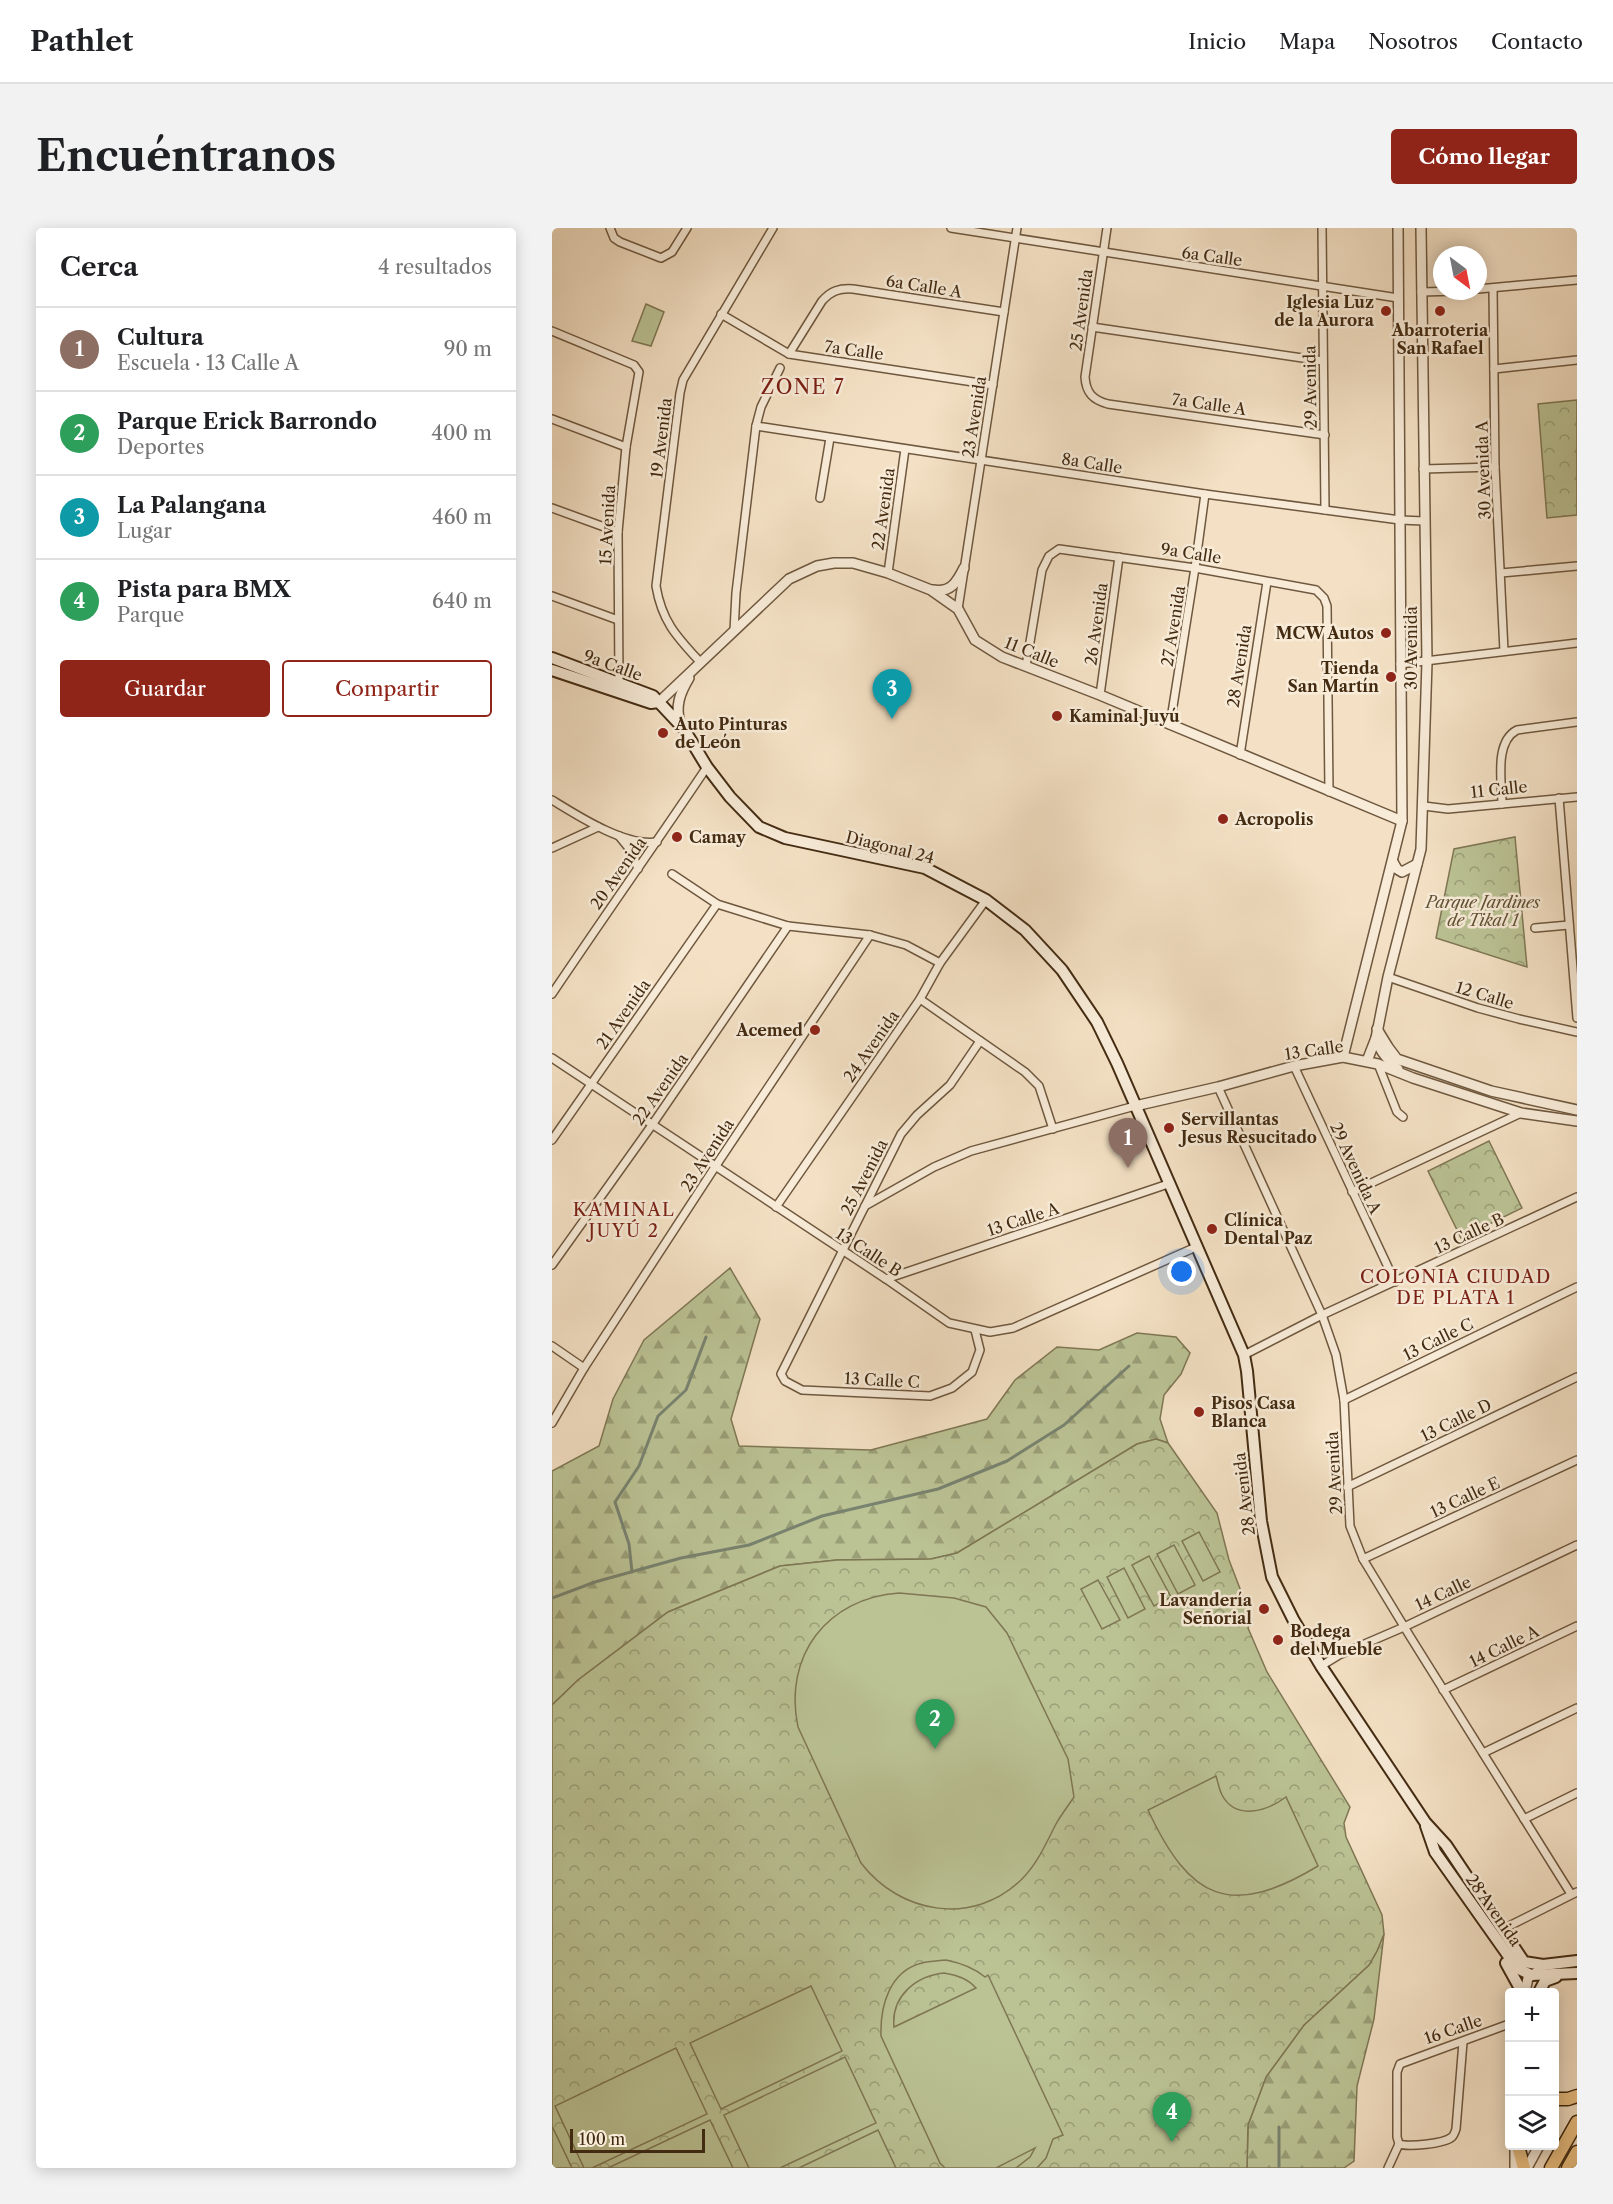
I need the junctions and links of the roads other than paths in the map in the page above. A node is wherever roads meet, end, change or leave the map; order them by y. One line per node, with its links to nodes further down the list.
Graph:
1 (610, 228): 2 (street)
2 (687, 228)
3 (773, 228): 20 (street, 19 Avenida)
4 (951, 228): 10 (street, 6a Calle)
5 (1017, 228): 10 (street, 23 Avenida)
6 (1107, 228): 11 (street, 25 Avenida)
7 (1322, 228): 13 (street, 29 Avenida)
8 (1398, 228): 18 (street, 30 Avenida)
9 (1421, 228): 16 (street, 30 Avenida)
10 (1015, 239): 11 (street, 6a Calle); 19 (street, 23 Avenida)
11 (1103, 254): 13 (street, 6a Calle); 21 (street, 25 Avenida)
12 (1577, 280): 15 (street)
13 (1322, 286): 18 (street, 6a Calle); 25 (street, 29 Avenida)
14 (1487, 288): 15 (street)
15 (1493, 288): 27 (street, 30 Avenida A)
16 (1421, 292): 17 (street); 38 (street, 30 Avenida)
17 (1433, 292)
18 (1398, 298): 43 (street, 30 Avenida)
19 (1004, 312): 23 (street, 6a Calle A); 28 (street, 23 Avenida)
20 (721, 314): 23 (street, 7a Calle); 63 (street, 19 Avenida)
21 (1092, 327): 25 (street); 29 (street, 25 Avenida)
22 (552, 331): 34 (street, 15 Avenida)
23 (789, 354): 28 (street, 7a Calle)
24 (1577, 360): 27 (street)
25 (1323, 361): 32 (street, 29 Avenida)
26 (780, 368): 31 (street)
27 (1494, 369): 37 (street, 30 Avenida A)
28 (993, 386): 36 (street, 23 Avenida)
29 (1091, 396): 32 (street, 7a Calle A)
30 (552, 419): 34 (street)
31 (756, 426): 33 (street, 8a Calle); 57 (street)
32 (1324, 435): 42 (street, 29 Avenida)
33 (830, 438): 35 (street, 8a Calle); 40 (street)
34 (626, 447): 45 (street, 15 Avenida)
35 (905, 449): 36 (street, 8a Calle); 50 (street, 22 Avenida)
36 (981, 459): 39 (street, 8a Calle); 48 (street, 23 Avenida)
37 (1496, 467): 38 (street); 51 (street, 30 Avenida A)
38 (1423, 469): 44 (street, 30 Avenida)
39 (1205, 494): 42 (street, 8a Calle); 49 (street, 27 Avenida)
40 (820, 498)
41 (552, 508): 45 (street)
42 (1325, 510): 43 (street, 8a Calle)
43 (1400, 520): 44 (street, 8a Calle); 62 (street, 30 Avenida)
44 (1424, 521): 61 (street, 30 Avenida)
45 (618, 532): 56 (street, 15 Avenida)
46 (1119, 557): 49 (street, 9a Calle); 64 (street, 9a Calle); 67 (street, 26 Avenida)
47 (1577, 566): 51 (street)
48 (964, 568): 53 (street); 55 (street, 23 Avenida)
49 (1195, 568): 52 (street, 9a Calle); 71 (street, 27 Avenida)
50 (888, 573): 53 (street, 11 Calle); 57 (street, 11 Calle)
51 (1501, 573): 59 (street, 30 Avenida A)
52 (1267, 582): 72 (street, 28 Avenida); 74 (street, 9a Calle)
53 (931, 590): 55 (street, 11 Calle)
54 (552, 596): 56 (street)
55 (958, 609): 64 (street, 11 Calle)
56 (618, 620): 66 (street, 15 Avenida)
57 (734, 631): 63 (street, 11 Calle)
58 (1577, 643): 59 (street)
59 (1504, 651): 61 (street)
60 (552, 658): 66 (main road, 9a Calle)
61 (1427, 662): 62 (street); 79 (street, 30 Avenida)
62 (1400, 664): 80 (street, 30 Avenida)
63 (698, 665): 68 (street, 11 Calle); 70 (street, 11 Calle)
64 (1026, 666): 67 (street, 11 Calle)
65 (552, 670): 68 (main road, 9a Calle)
66 (619, 684): 68 (main road, 9a Calle)
67 (1100, 695): 71 (street, 11 Calle)
68 (659, 702): 70 (main road, Diagonal 24)
69 (1577, 722): 78 (street)
70 (680, 723): 73 (main road, Diagonal 24)
71 (1170, 725): 72 (street, 11 Calle)
72 (1240, 755): 74 (street, 11 Calle)
73 (707, 767): 83 (street, 20 Avenida); 89 (main road, Diagonal 24)
74 (1329, 792): 80 (street, 11 Calle)
75 (1577, 796): 76 (street, 11 Calle)
76 (1559, 798): 78 (street, 11 Calle); 91 (street)
77 (552, 800): 81 (street)
78 (1502, 804): 79 (street, 11 Calle)
79 (1424, 806): 86 (street, 30 Avenida)
80 (1402, 821): 85 (street, 30 Avenida)
81 (598, 827): 82 (street); 84 (street)
82 (617, 834): 83 (street); 87 (street)
83 (657, 842): 87 (street, 20 Avenida)
84 (552, 848)
85 (1393, 862): 86 (street); 103 (street, 30 Avenida)
86 (1417, 864): 96 (street, 30 Avenida)
87 (638, 869): 97 (street, 20 Avenida)
88 (672, 874): 90 (street)
89 (986, 900): 95 (street, 24 Avenida); 111 (main road, Diagonal 24)
90 (717, 904): 92 (street); 109 (street, 21 Avenida)
91 (1569, 925): 93 (street); 99 (street)
92 (788, 926): 94 (street); 116 (street, 22 Avenida)
93 (1535, 928)
94 (870, 935): 95 (street); 119 (street, 23 Avenida)
95 (940, 963): 98 (street, 24 Avenida)
96 (1388, 976): 100 (street, 12 Calle); 101 (street, 30 Avenida)
97 (552, 994)
98 (920, 999): 102 (street); 124 (street, 24 Avenida)
99 (1577, 1018)
100 (1577, 1032)
101 (1376, 1034): 105 (street, 30 Avenida); 108 (street); 112 (street)
102 (980, 1041): 117 (street); 123 (street, 25 Avenida)
103 (1343, 1057): 105 (street, 13 Calle); 107 (street, 13 Calle)
104 (552, 1058): 109 (street, 13 Calle B)
105 (1367, 1061): 106 (street, 13 Calle)
106 (1378, 1064): 108 (street, 13 Calle); 114 (street)
107 (1294, 1066): 110 (street, 13 Calle); 121 (street, 29 Avenida A)
108 (1402, 1073): 113 (street, 13 Calle)
109 (590, 1084): 116 (street, 13 Calle B); 118 (street, 21 Avenida)
110 (1218, 1087): 111 (street, 13 Calle); 131 (street, 29 Avenida)
111 (1135, 1106): 117 (street, 13 Calle); 120 (main road, 28 Avenida)
112 (1577, 1110)
113 (1521, 1113): 115 (street, 13 Calle); 121 (street)
114 (1403, 1117)
115 (1577, 1121)
116 (652, 1125): 119 (street, 13 Calle B); 127 (street, 22 Avenida)
117 (1053, 1129): 123 (street, 13 Calle)
118 (552, 1140)
119 (715, 1167): 124 (street, 13 Calle B); 135 (street, 23 Avenida)
120 (1168, 1184): 125 (main road, 28 Avenida); 128 (street, 13 Calle A)
121 (1352, 1192): 129 (street, 29 Avenida A)
122 (1577, 1197): 129 (street, 13 Calle B)
123 (865, 1206): 126 (street, 25 Avenida)
124 (776, 1207): 126 (street, 13 Calle B)
125 (1196, 1247): 132 (street, 13 Calle B); 134 (main road, 28 Avenida)
126 (841, 1251): 128 (street, 13 Calle B); 136 (street, 25 Avenida)
127 (552, 1265)
128 (886, 1279): 132 (street, 13 Calle B)
129 (1395, 1282): 131 (street, 13 Calle B)
130 (1577, 1287): 138 (street, 13 Calle C)
131 (1322, 1315): 134 (street, 13 Calle B); 138 (street, 29 Avenida)
132 (975, 1330): 136 (street, 13 Calle C)
133 (552, 1346): 135 (street)
134 (1244, 1355): 146 (main road, 28 Avenida)
135 (584, 1368): 139 (street, 23 Avenida)
136 (781, 1374)
137 (1577, 1377): 141 (street, 13 Calle D)
138 (1344, 1400): 141 (street, 29 Avenida)
139 (552, 1423)
140 (1577, 1460): 143 (street, 13 Calle E)
141 (1347, 1487): 143 (street, 29 Avenida)
142 (1577, 1545): 145 (street, 14 Calle)
143 (1363, 1559): 145 (street, 29 Avenida)
144 (1577, 1626): 147 (street, 14 Calle A)
145 (1404, 1627): 146 (street, 14 Calle); 147 (street, 29 Avenida)
146 (1321, 1666): 152 (main road, 28 Avenida)
147 (1443, 1690): 149 (street, 29 Avenida)
148 (1577, 1708): 149 (street)
149 (1483, 1753): 151 (street, 29 Avenida)
150 (1577, 1793): 151 (street)
151 (1524, 1819): 153 (street, 29 Avenida)
152 (1425, 1822): 154 (main road, 28 Avenida); 155 (main road, 28 Avenida)
153 (1574, 1893): 154 (street)
154 (1503, 1929): 157 (main road, 28 Avenida)
155 (1494, 1938): 160 (main road, 28 Avenida); 161 (main road)
156 (1577, 1961): 158 (main road)
157 (1524, 1962): 158 (main road); 160 (street)
158 (1555, 1963): 160 (street)
159 (1572, 1973): 160 (main road); 164 (main road)
160 (1531, 1975): 162 (street); 163 (street)
161 (1521, 1988)
162 (1524, 1988)
163 (1536, 1988)
164 (1541, 1988)
165 (1505, 2026): 166 (street, 16 Calle)
166 (1463, 2042): 170 (street, 16 Calle); 170 (street)
167 (1577, 2096): 168 (highway)
168 (1559, 2099)
169 (1577, 2122): 178 (highway)
170 (1400, 2144): 175 (street)
171 (1517, 2150): 176 (street)
172 (1519, 2150): 177 (highway)
173 (1536, 2150): 177 (street)
174 (1577, 2152): 179 (highway)
175 (1388, 2168)
176 (1515, 2168)
177 (1525, 2168)
178 (1551, 2168)
179 (1568, 2168)

